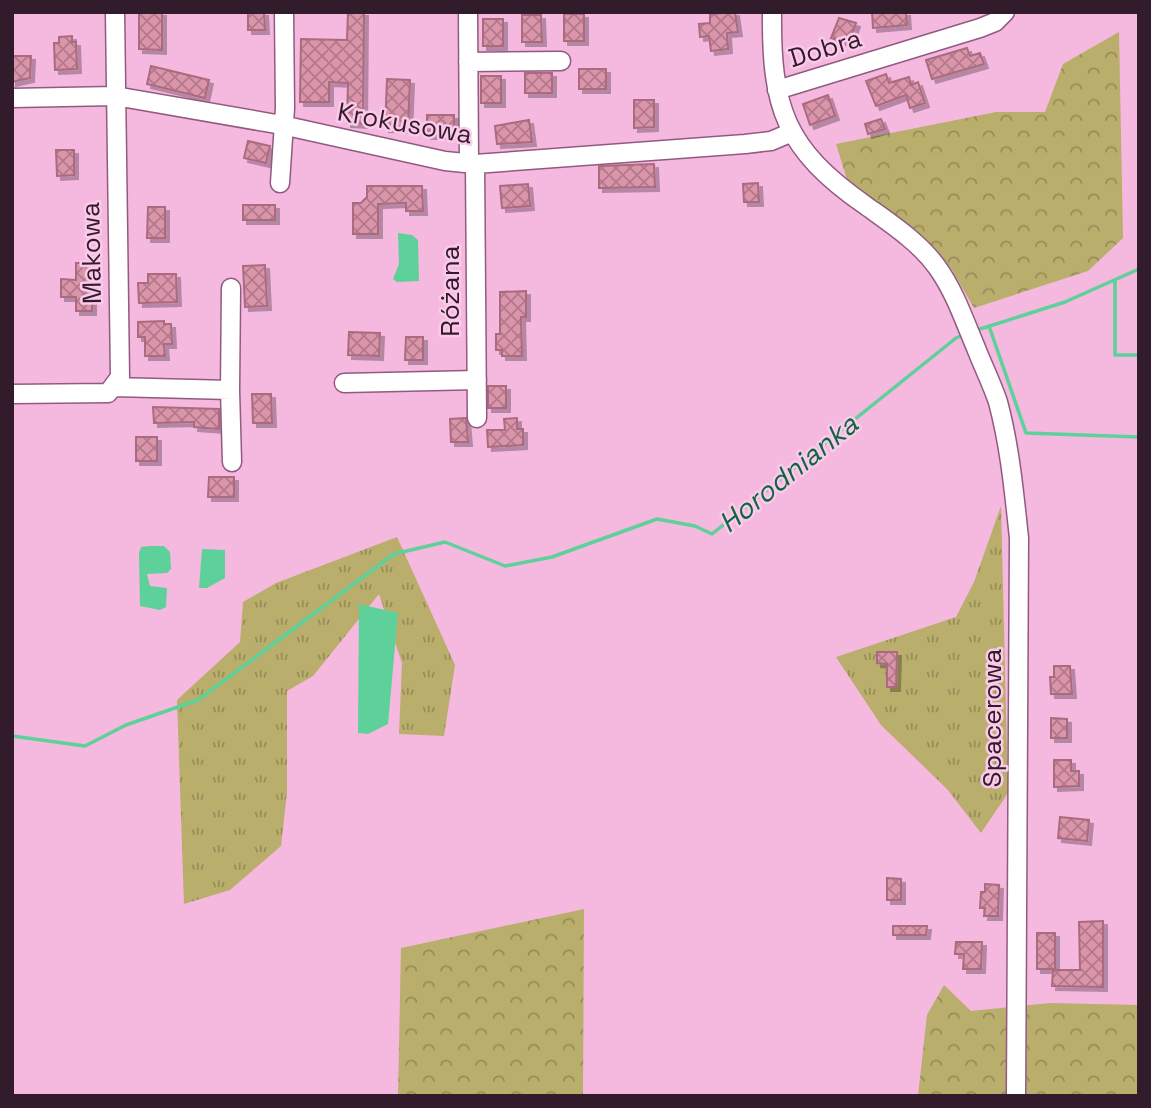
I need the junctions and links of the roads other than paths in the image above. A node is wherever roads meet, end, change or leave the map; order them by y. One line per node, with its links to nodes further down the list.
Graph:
1 (115, 12): 9 (street, Makowa)
2 (284, 12): 11 (street)
3 (468, 12): 7 (street, Różana)
4 (772, 12): 8 (street)
5 (1005, 12): 8 (street, Dobra)
6 (561, 61): 7 (street)
7 (468, 62): 13 (street, Różana)
8 (777, 90): 12 (street)
9 (115, 96): 10 (street, Krokusowa); 11 (street, Krokusowa); 18 (street, Makowa)
10 (12, 98)
11 (282, 125): 13 (street, Krokusowa); 14 (street)
12 (790, 133): 13 (street, Krokusowa); 23 (street, Spacerowa)
13 (472, 163): 16 (street, Różana)
14 (279, 183)
15 (230, 288): 19 (street)
16 (477, 380): 17 (street); 21 (street, Różana)
17 (344, 383)
18 (114, 387): 19 (street); 20 (street)
19 (230, 390): 22 (street)
20 (12, 394)
21 (477, 418)
22 (232, 462)
23 (1016, 1096)

